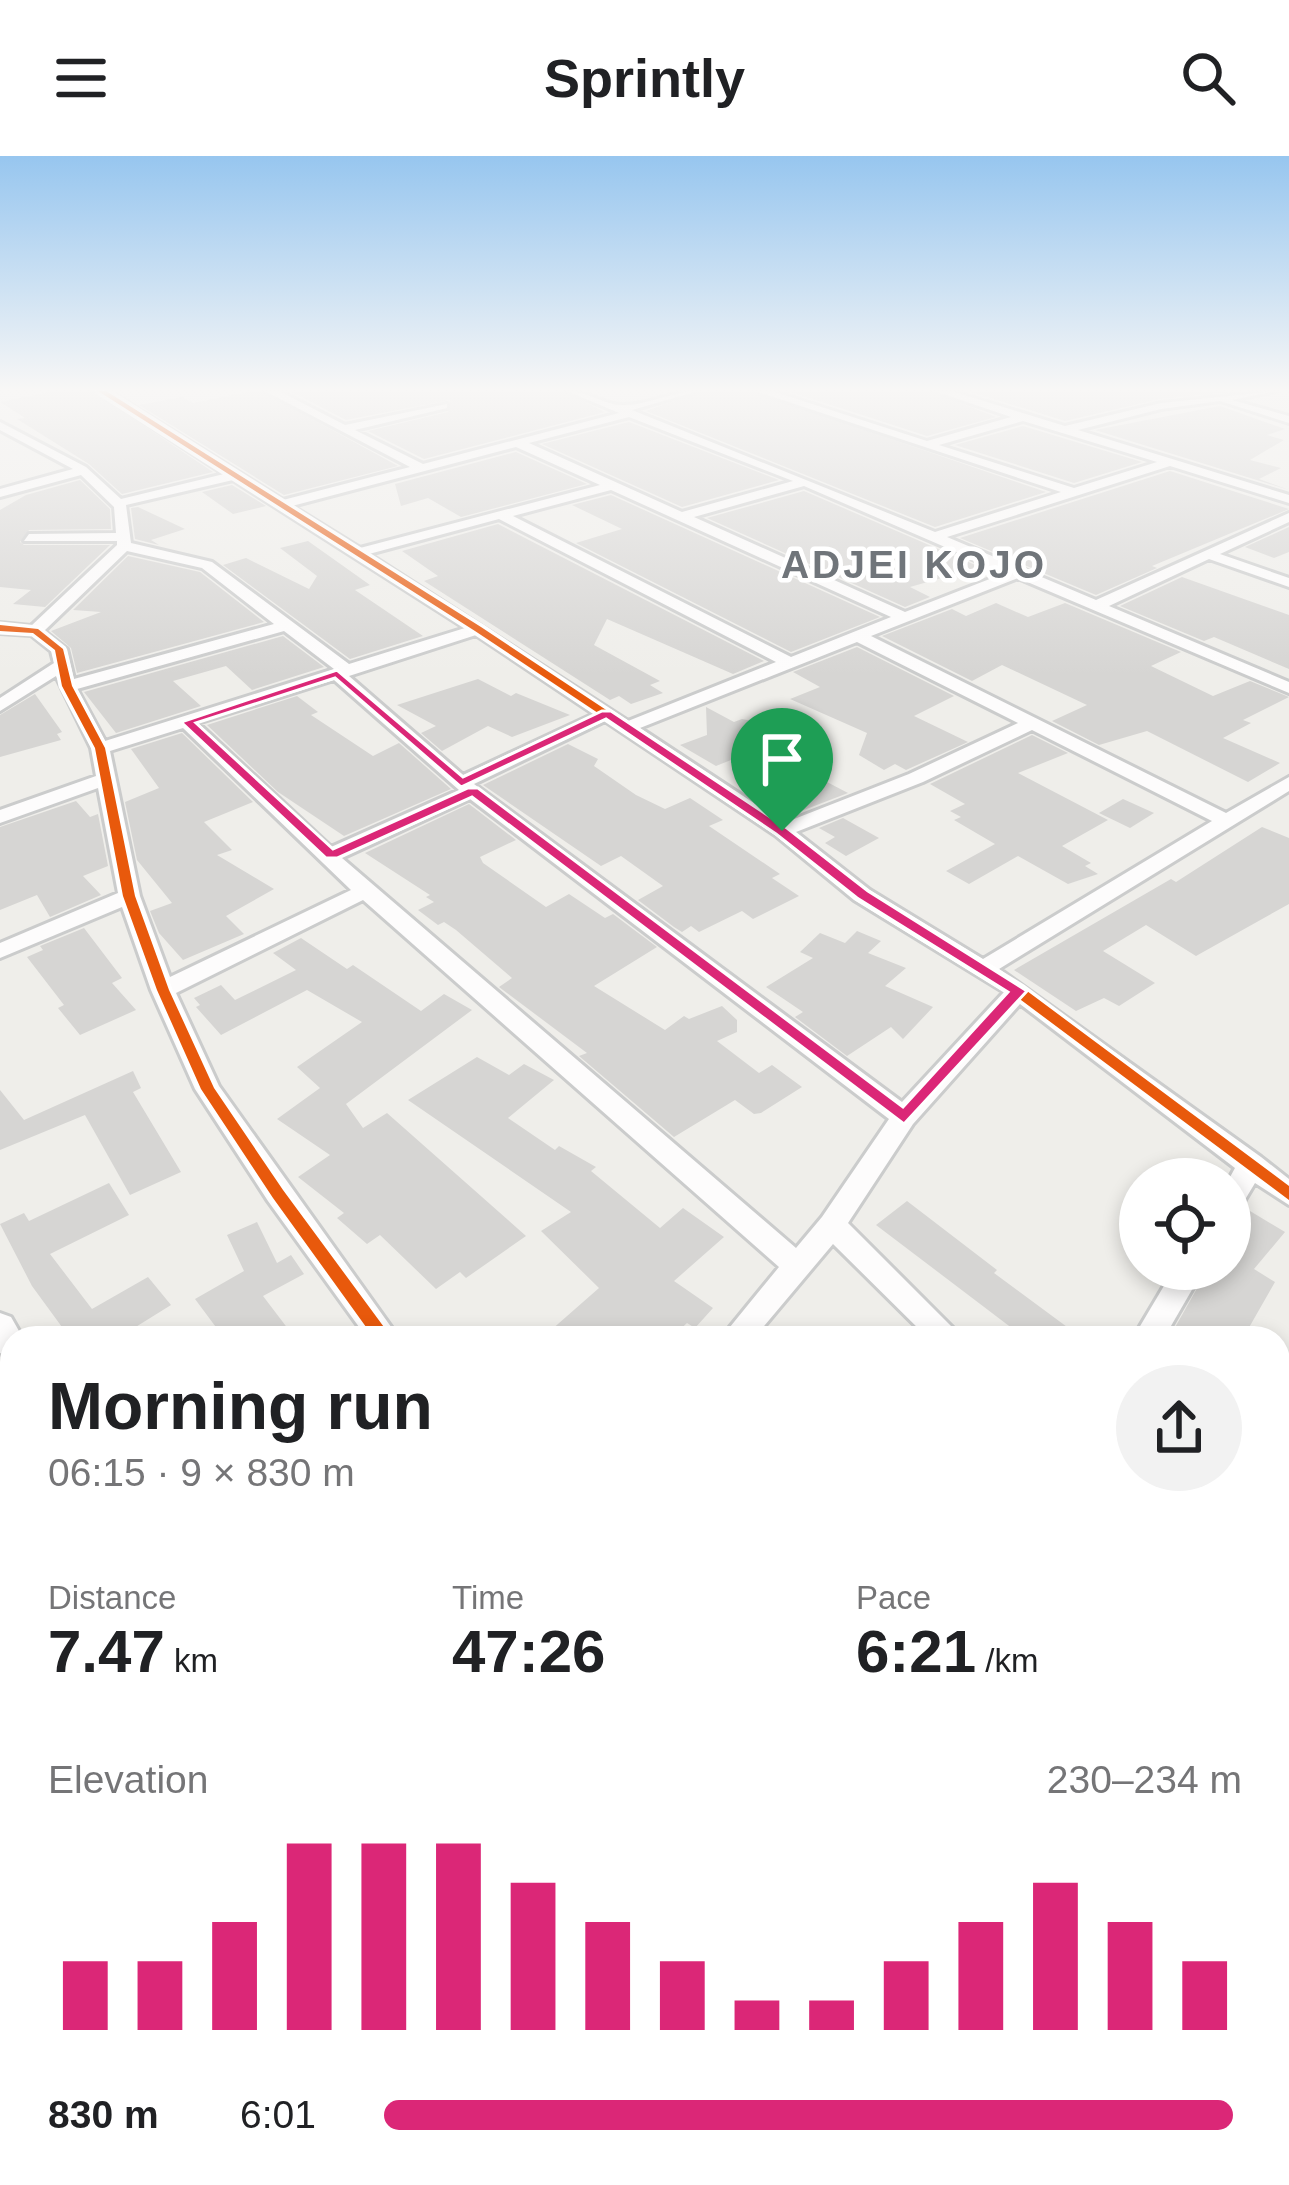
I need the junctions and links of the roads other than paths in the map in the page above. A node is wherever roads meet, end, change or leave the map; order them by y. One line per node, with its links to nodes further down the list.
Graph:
1 (98, 486): 13 (street)
2 (192, 486): 13 (street)
3 (253, 486): 14 (street)
4 (355, 486): 14 (street)
5 (610, 486): 15 (street); 16 (street)
6 (793, 486): 16 (street)
7 (815, 486): 18 (street)
8 (1053, 486): 11 (street)
9 (1099, 486): 11 (street)
10 (1243, 486): 12 (street)
11 (1076, 493): 18 (street)
12 (1289, 499)
13 (119, 503): 20 (street)
14 (281, 505): 21 (street)
15 (501, 515): 21 (street); 32 (street)
16 (684, 516): 26 (street)
17 (1289, 517): 22 (street)
18 (934, 537): 23 (street)
19 (29, 538): 20 (street)
20 (123, 542): 27 (street); 30 (street)
21 (358, 553): 29 (street)
22 (1214, 556): 24 (street); 25 (street)
23 (1020, 572): 25 (street); 26 (street)
24 (1289, 583)
25 (1098, 605): 35 (street)
26 (905, 618): 31 (street)
27 (283, 626): 33 (street); 34 (street)
28 (0, 628): 30 (street)
29 (478, 629): 33 (street); 37 (street)
30 (35, 631): 34 (street)
31 (858, 636): 32 (street); 39 (street)
32 (790, 663): 40 (street)
33 (342, 672): 38 (street); 44 (street)
34 (63, 676): 36 (street); 41 (street)
35 (1289, 688)
36 (0, 706)
37 (607, 714): 40 (street); 44 (street)
38 (187, 722): 41 (street); 48 (street)
39 (1032, 723): 46 (street); 47 (street)
40 (626, 728): 47 (street)
41 (100, 748): 42 (street)
42 (106, 779): 45 (street); 50 (street)
43 (1289, 783): 46 (street)
44 (467, 787): 48 (street); 55 (street)
45 (0, 817)
46 (1228, 822): 52 (street)
47 (782, 831): 52 (street)
48 (332, 855): 49 (street)
49 (365, 891): 53 (street); 59 (street)
50 (129, 896): 51 (street); 53 (street)
51 (0, 951)
52 (983, 969): 54 (street)
53 (163, 990): 61 (street)
54 (1018, 991): 55 (street); 56 (street)
55 (904, 1117): 58 (street)
56 (1252, 1164): 57 (street)
57 (1289, 1194)
58 (832, 1225): 59 (street); 63 (street)
59 (796, 1265): 62 (street)
60 (1177, 1290): 64 (street)
61 (375, 1326)
62 (746, 1326)
63 (936, 1326)
64 (1155, 1326)

